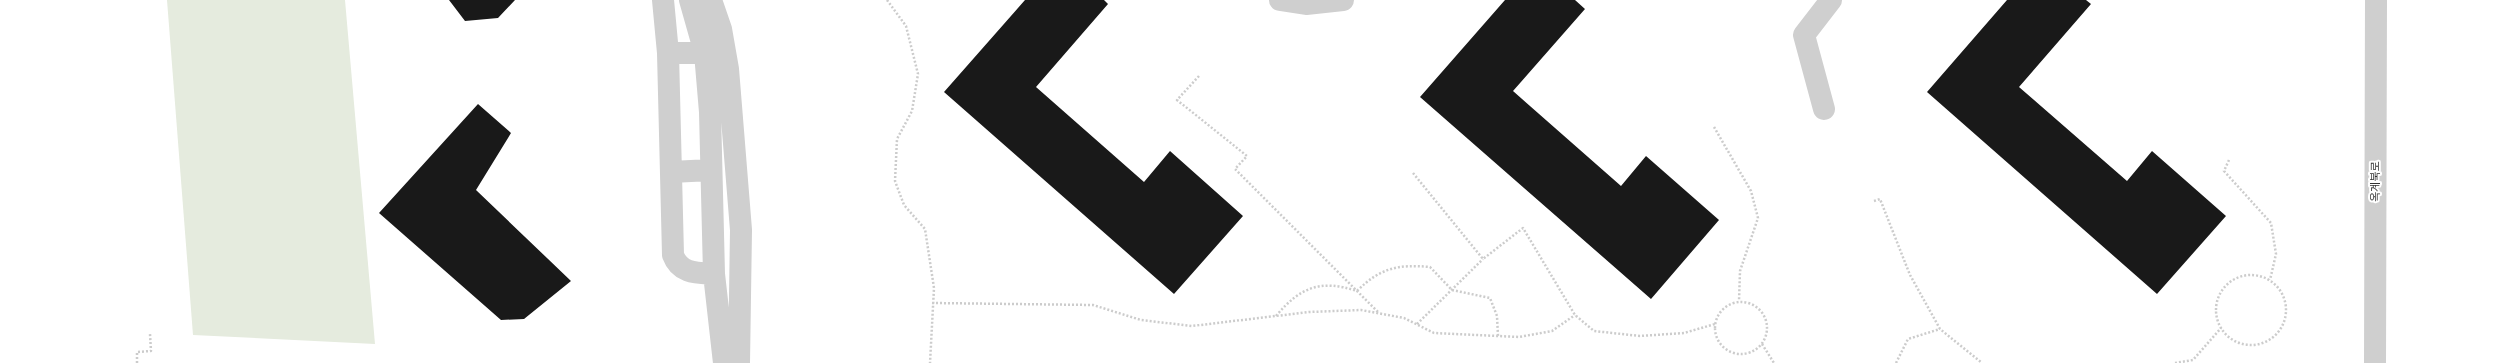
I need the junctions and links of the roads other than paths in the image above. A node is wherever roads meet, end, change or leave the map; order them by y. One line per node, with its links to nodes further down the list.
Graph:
1 (663, 0): 9 (street)
2 (690, 0): 8 (street)
3 (711, 0): 15 (street)
4 (1280, 0): 5 (street)
5 (1343, 0)
6 (1831, 0): 10 (street)
7 (2376, 0): 16 (street, 옥계북로)
8 (705, 53): 9 (street); 11 (street)
9 (668, 54): 12 (street)
10 (1824, 109)
11 (711, 170): 12 (street); 13 (street)
12 (671, 172): 13 (street)
13 (714, 274): 14 (street)
14 (724, 363)
15 (739, 363)
16 (2375, 363)

